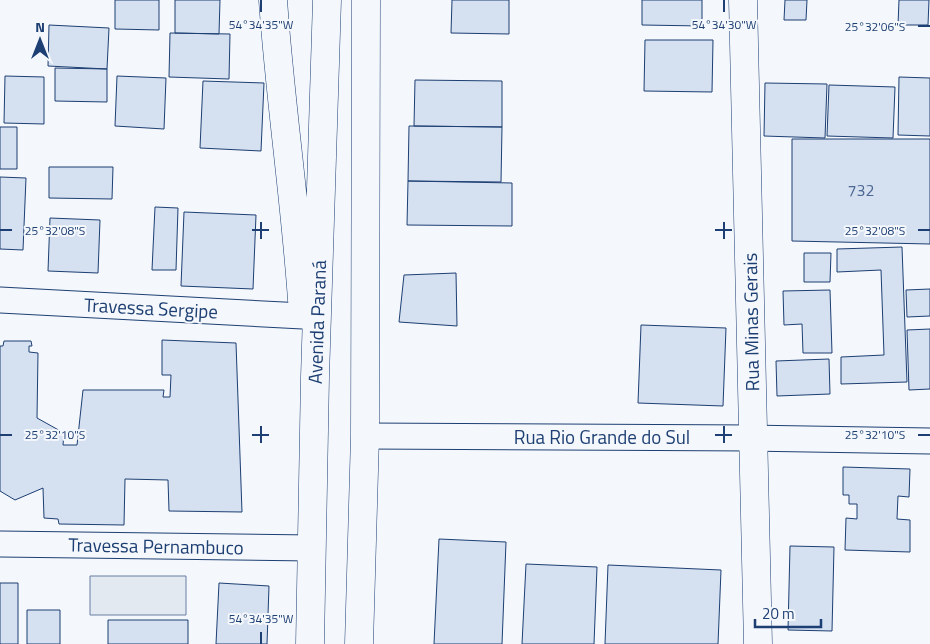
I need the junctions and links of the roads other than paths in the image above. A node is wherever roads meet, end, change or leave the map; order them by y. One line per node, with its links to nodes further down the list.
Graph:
1 (273, 0): 6 (main road)
2 (327, 0): 7 (main road, Avenida Paraná)
3 (743, 0): 9 (main road, Rua Minas Gerais)
4 (367, 7): 8 (main road)
5 (0, 300): 6 (street, Travessa Sergipe)
6 (303, 316): 7 (main road)
7 (315, 377): 12 (main road, Avenida Paraná)
8 (365, 436): 9 (street, Rua Rio Grande do Sul); 14 (main road)
9 (754, 438): 10 (street, Rua Rio Grande do Sul); 15 (main road, Rua Minas Gerais)
10 (930, 441)
11 (0, 544): 12 (street, Travessa Pernambuco)
12 (312, 548): 13 (main road, Avenida Paraná)
13 (310, 644)
14 (359, 644)
15 (758, 644)

